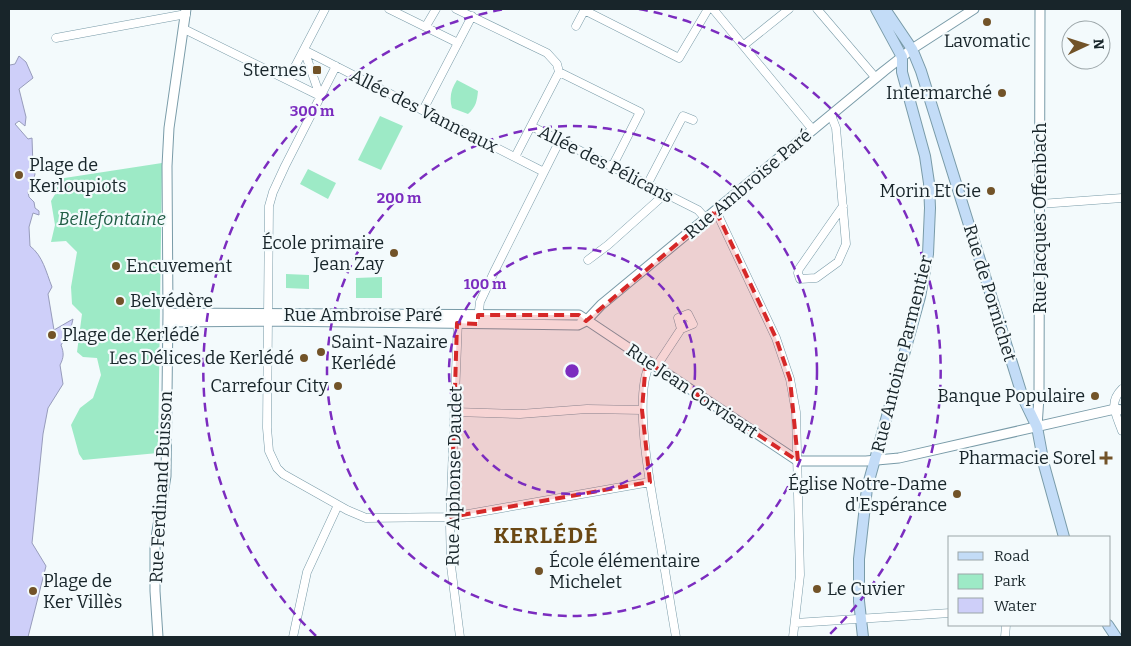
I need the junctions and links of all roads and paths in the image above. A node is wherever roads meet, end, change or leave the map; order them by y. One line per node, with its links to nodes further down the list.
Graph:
1 (325, 9): 22 (street)
2 (389, 9): 15 (street)
3 (436, 9): 15 (street)
4 (456, 9): 14 (street)
5 (585, 9): 6 (street); 16 (street)
6 (708, 9)
7 (713, 9): 20 (street)
8 (789, 9): 20 (street)
9 (817, 9): 26 (street)
10 (974, 9): 21 (street, Rue Ambroise Paré)
11 (1040, 9): 41 (street, Rue Jacques Offenbach)
12 (186, 11): 17 (street, Rue Ferdinand Buisson); 18 (street)
13 (881, 12): 21 (main road, Rue de Pornichet); 23 (main road, Rue Antoine Parmentier)
14 (472, 16): 19 (street); 25 (street)
15 (426, 26): 19 (street)
16 (576, 26)
17 (184, 29): 27 (street); 46 (street, Rue Ferdinand Buisson)
18 (56, 38)
19 (458, 43): 29 (street)
20 (744, 45): 33 (street)
21 (912, 49): 23 (street, Rue Ambroise Paré); 57 (main road, Rue de Pornichet)
22 (304, 50): 24 (street, Allée des Vanneaux); 27 (street); 28 (street)
23 (902, 57): 26 (street, Rue Ambroise Paré); 60 (main road, Rue Antoine Parmentier)
24 (336, 66): 28 (street); 29 (street, Allée des Vanneaux)
25 (559, 72): 32 (street); 36 (street)
26 (875, 77): 30 (street, Rue Ambroise Paré)
27 (288, 80): 28 (street)
28 (320, 96): 47 (street)
29 (423, 110): 35 (street, Allée des Vanneaux)
30 (831, 116): 33 (street, Rue Ambroise Paré); 42 (street)
31 (693, 120): 38 (street)
32 (531, 126): 34 (street, Allée des Pélicans); 35 (street)
33 (813, 130): 43 (street, Rue Ambroise Paré)
34 (560, 140): 36 (street, Allée des Pélicans); 37 (street)
35 (515, 157): 37 (street, Allée des Vanneaux)
36 (612, 167): 38 (street, Allée des Pélicans)
37 (544, 172): 49 (street)
38 (647, 185): 39 (street, Allée des Pélicans)
39 (665, 194): 44 (street, Allée des Pélicans); 45 (street)
40 (1122, 198): 41 (street)
41 (1040, 204): 57 (street, Rue Jacques Offenbach)
42 (843, 206): 42 (street)
43 (716, 211): 44 (street, Rue Ambroise Paré); 59 (street)
44 (706, 219): 50 (street, Rue Ambroise Paré)
45 (588, 260)
46 (168, 318): 47 (street, Rue Ambroise Paré); 69 (street, Rue Ferdinand Buisson)
47 (269, 318): 48 (street, Rue Ambroise Paré); 62 (street)
48 (458, 319): 49 (street, Rue Ambroise Paré); 56 (street, Rue Alphonse Daudet)
49 (478, 320): 50 (street, Rue Ambroise Paré)
50 (586, 321): 52 (street, Rue Jean Corvisart)
51 (681, 329): 52 (street)
52 (653, 366): 54 (street); 59 (street, Rue Jean Corvisart)
53 (1122, 389): 55 (street)
54 (642, 410): 56 (street); 61 (street)
55 (1118, 410): 57 (street); 58 (street)
56 (455, 412): 63 (street, Rue Alphonse Daudet)
57 (1036, 427): 60 (street); 64 (main road, Rue de Pornichet)
58 (1122, 431)
59 (798, 461): 60 (street); 67 (street)
60 (875, 461): 66 (main road, Rue Antoine Parmentier)
61 (650, 482): 63 (street); 72 (street)
62 (338, 505): 63 (street); 70 (street)
63 (451, 517): 71 (street, Rue Alphonse Daudet)
64 (1064, 536)
65 (948, 613): 66 (street)
66 (861, 619): 67 (street); 74 (main road, Rue Antoine Parmentier)
67 (795, 623): 73 (street)
68 (1109, 626): 75 (main road)
69 (158, 637)
70 (294, 637)
71 (460, 637)
72 (676, 637)
73 (793, 637)
74 (863, 637)
75 (1116, 637)

